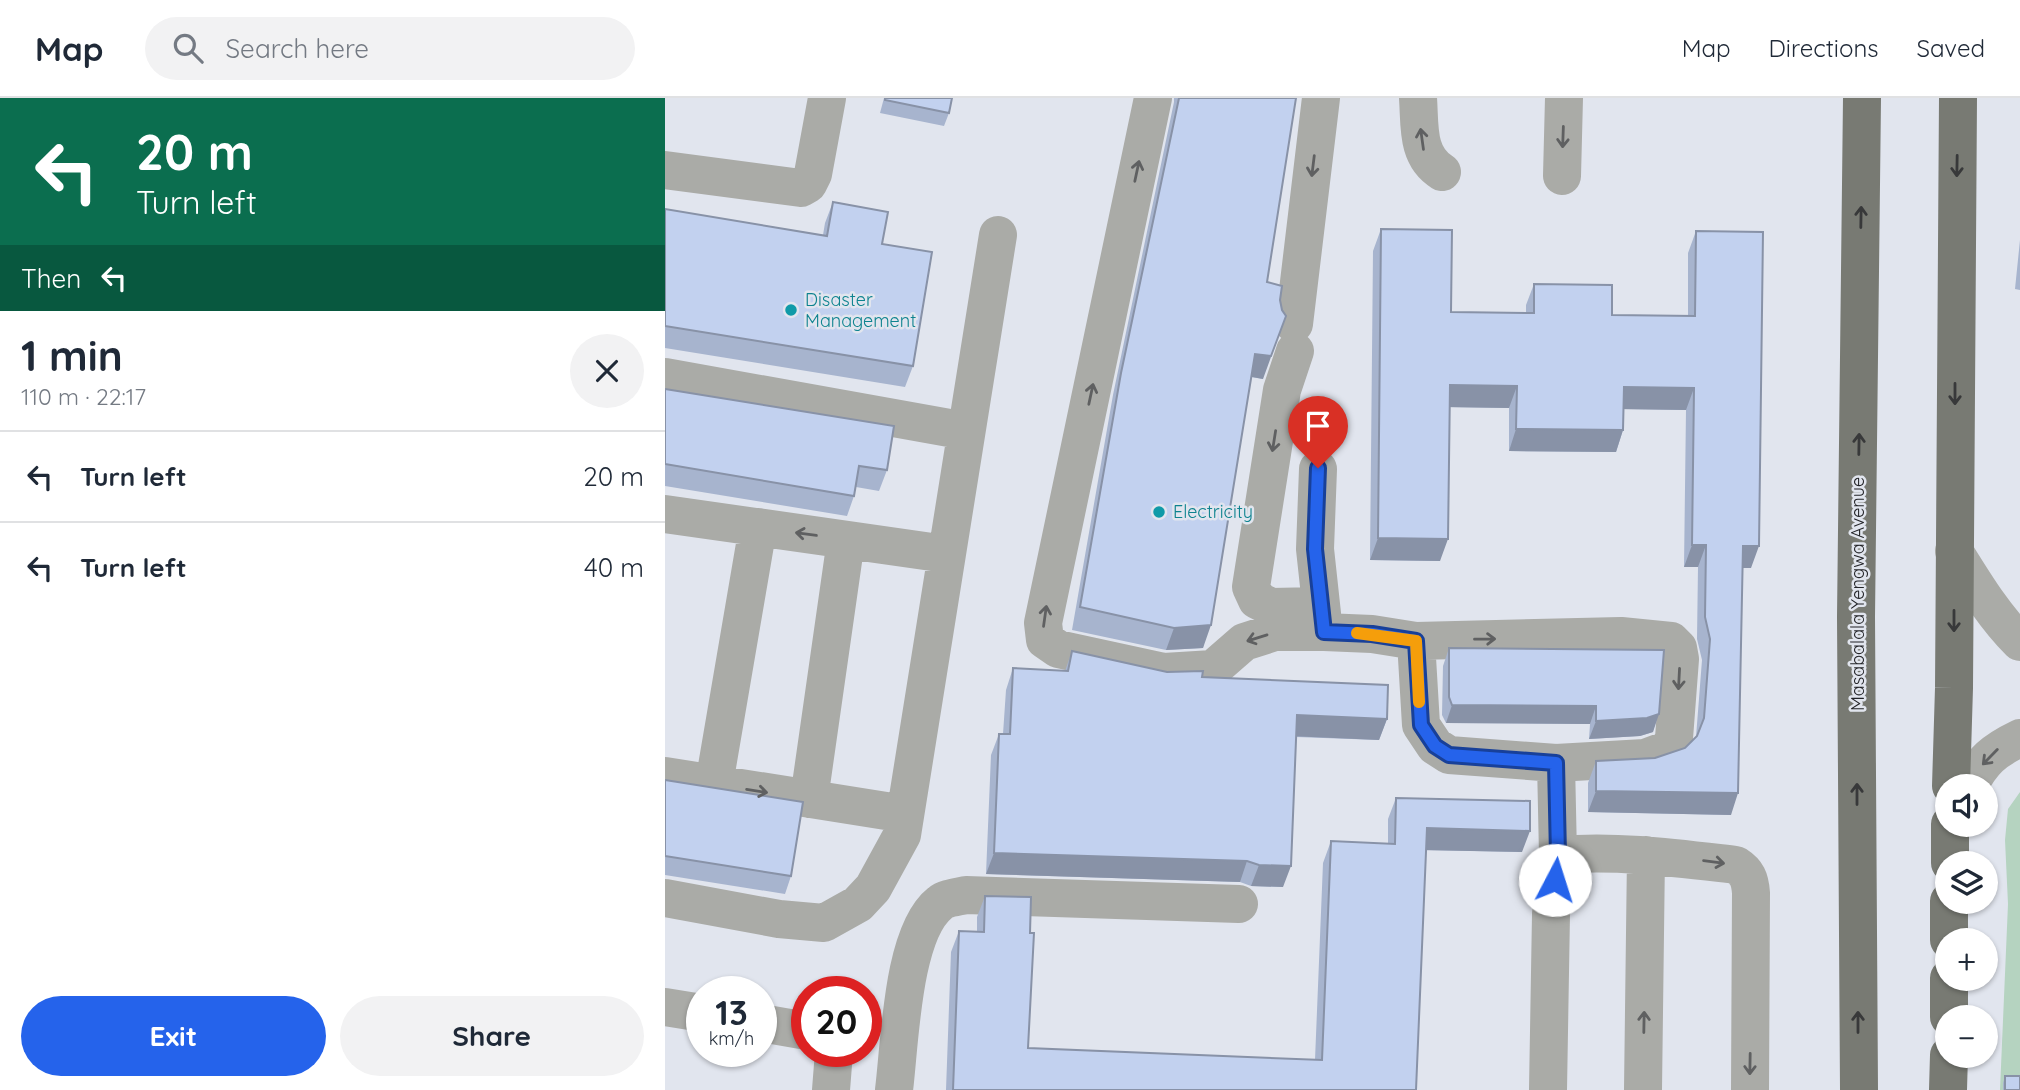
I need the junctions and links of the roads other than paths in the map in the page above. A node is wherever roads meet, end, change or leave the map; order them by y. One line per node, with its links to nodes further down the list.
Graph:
1 (827, 98): 8 (street)
2 (1153, 98): 20 (street, one-way to 2)
3 (1321, 98): 20 (street, one-way to 20)
4 (1418, 98): 9 (street, one-way to 4)
5 (1565, 98): 10 (street, one-way to 10)
6 (1862, 98): 44 (main road, Masabalala Yengwa Avenue, one-way to 6)
7 (1958, 98): 18 (main road, one-way to 18)
8 (665, 170)
9 (1442, 172)
10 (1562, 176)
11 (998, 235): 13 (street)
12 (665, 377): 13 (street)
13 (966, 431): 19 (street)
14 (1318, 468): 20 (street)
15 (665, 514): 16 (street)
16 (758, 527): 17 (street, one-way to 16); 28 (street)
17 (846, 540): 19 (street); 29 (street)
18 (1954, 551): 22 (street); 25 (main road, one-way to 25)
19 (946, 554): 30 (street)
20 (1322, 619): 21 (street)
21 (1416, 641): 24 (street); 24 (street, one-way to 24)
22 (2020, 642)
23 (2020, 738): 26 (street, one-way to 26)
24 (1556, 763): 31 (street)
25 (1951, 774)
26 (1975, 774)
27 (665, 776): 28 (street)
28 (714, 784): 29 (street, one-way to 29)
29 (809, 799): 30 (street)
30 (905, 814): 33 (street)
31 (1558, 855): 32 (street); 41 (street)
32 (1646, 855): 42 (street, one-way to 32); 43 (street, one-way to 43)
33 (665, 898)
34 (1239, 904): 40 (street)
35 (665, 1007): 36 (street)
36 (686, 1010)
37 (833, 1067): 39 (street)
38 (1948, 1068): 45 (main road)
39 (831, 1090)
40 (894, 1090)
41 (1548, 1090)
42 (1643, 1090)
43 (1750, 1090)
44 (1859, 1090)
45 (1948, 1090)

